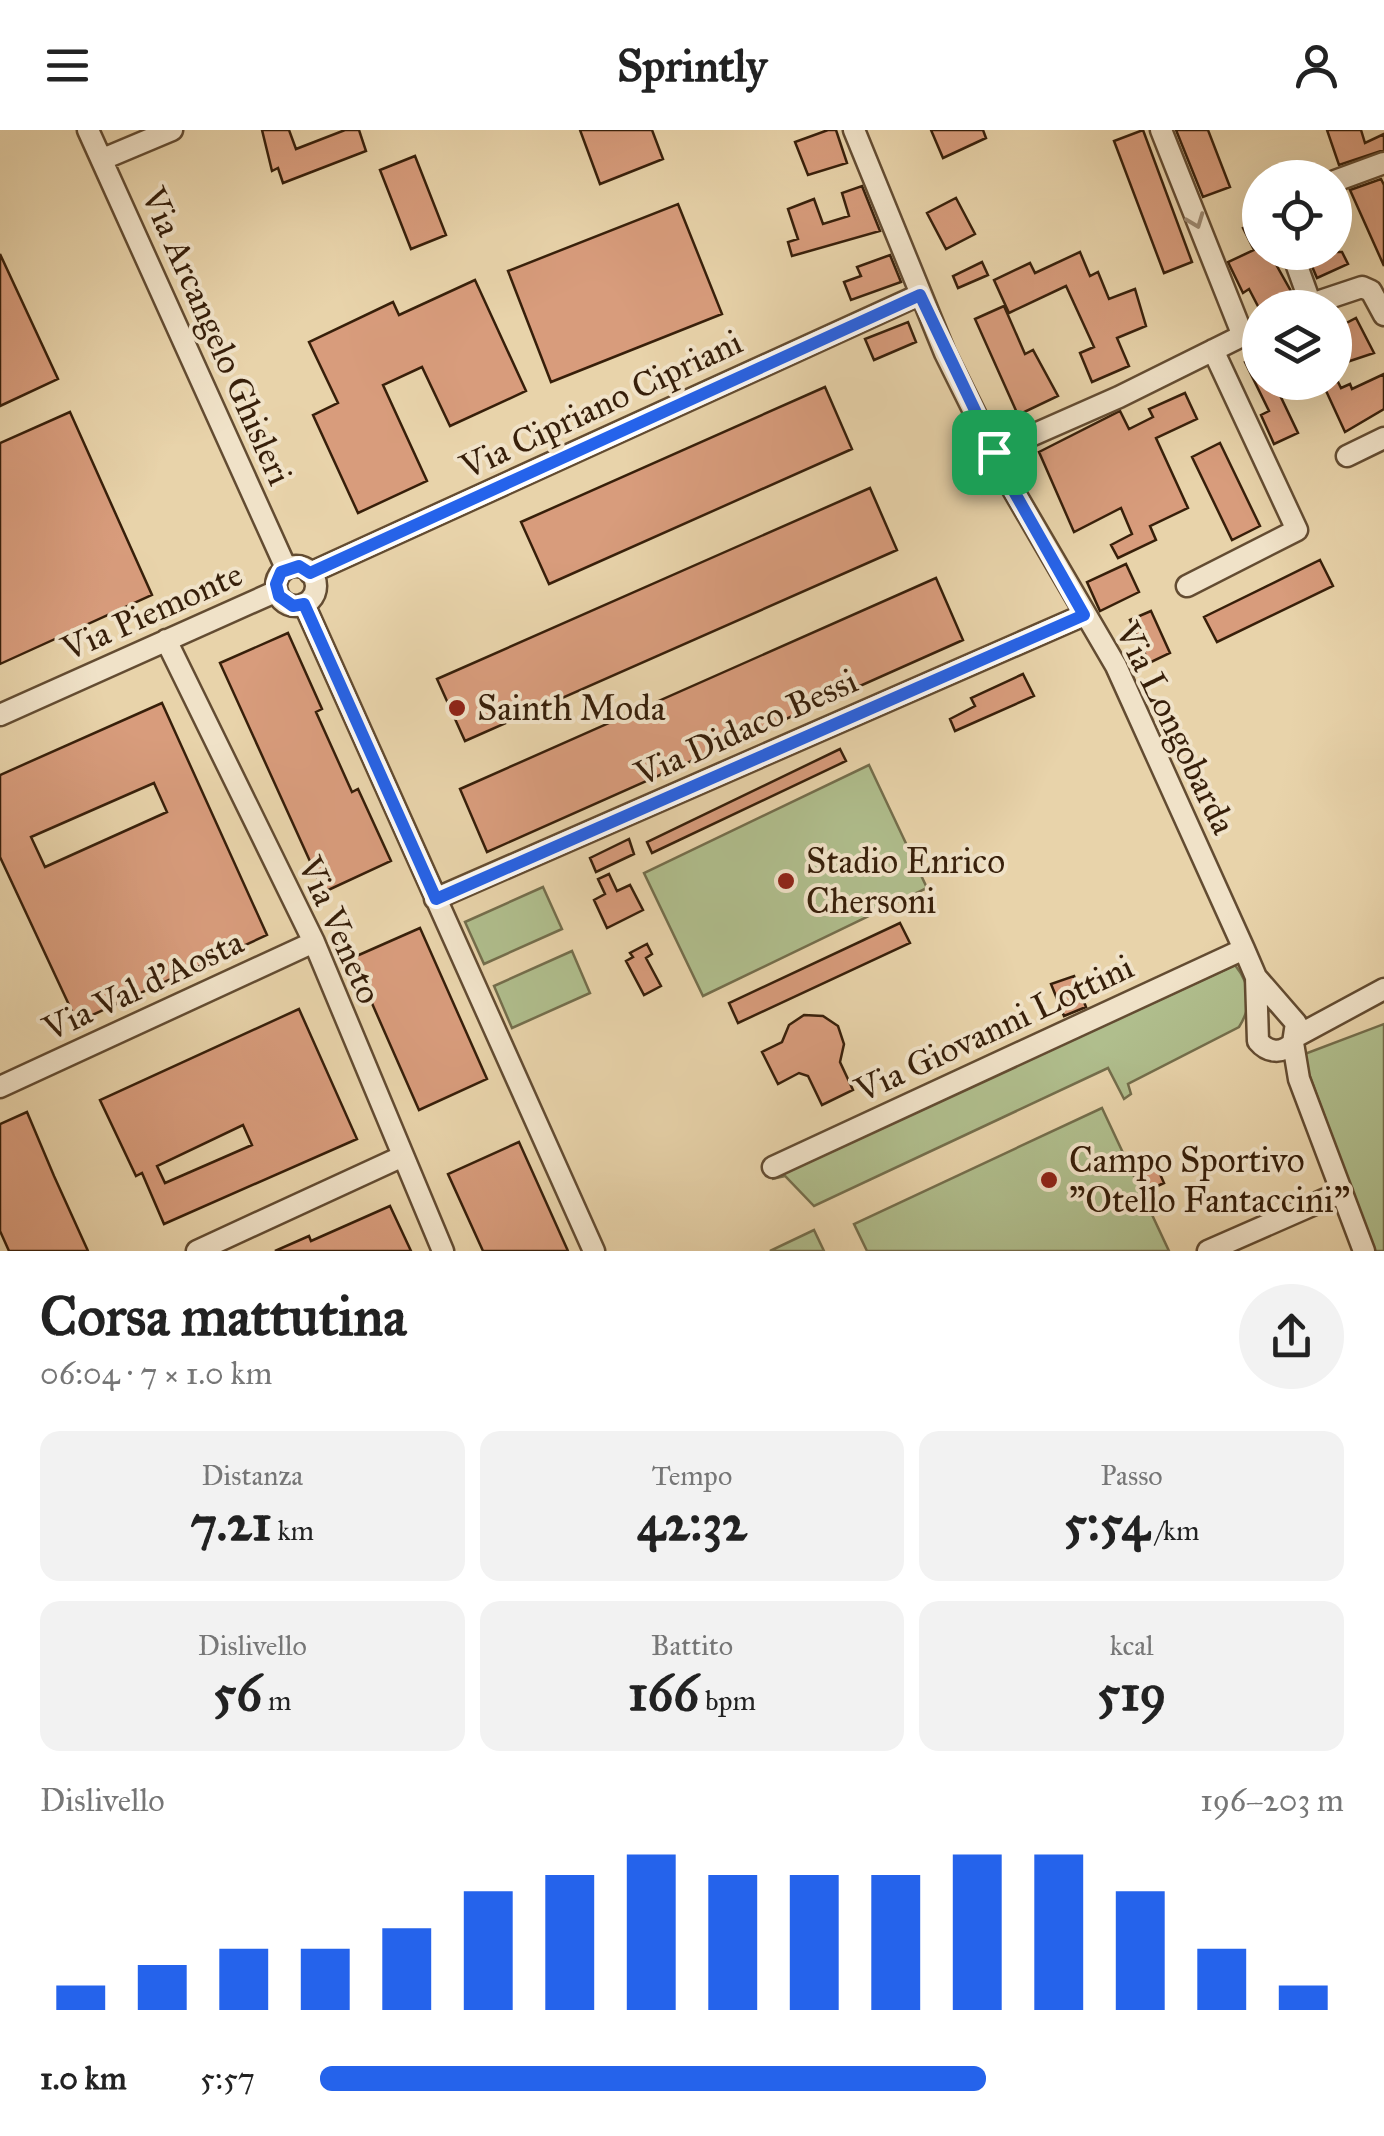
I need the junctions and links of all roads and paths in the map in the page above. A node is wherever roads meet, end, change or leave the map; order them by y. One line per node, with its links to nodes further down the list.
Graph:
1 (88, 130): 5 (street, Via Arcangelo Ghisleri)
2 (172, 130): 5 (street)
3 (854, 130): 9 (street, Via Longobarda)
4 (1161, 130): 10 (street, one-way to 10)
5 (103, 160): 17 (street, Via Arcangelo Ghisleri)
6 (1384, 163): 7 (street)
7 (1352, 175)
8 (1350, 290): 11 (street)
9 (920, 295): 15 (street, Via Longobarda); 18 (street, Via Cipriano Cipriani)
10 (1242, 312)
11 (1384, 315)
12 (1242, 336): 13 (street)
13 (1213, 350): 15 (street); 19 (street)
14 (1384, 438): 16 (street)
15 (994, 452): 22 (street, Via Longobarda)
16 (1346, 456)
17 (286, 568): 18 (street); 20 (street)
18 (310, 573): 21 (street)
19 (1188, 586)
20 (276, 591): 21 (street); 23 (street, Via Piemonte)
21 (304, 604): 25 (street)
22 (1084, 615): 25 (street, Via Didaco Bessi); 27 (street, Via Longobarda)
23 (166, 640): 24 (street, Via Piemonte); 26 (street, Via Veneto)
24 (0, 715)
25 (436, 899): 40 (street)
26 (314, 942): 34 (street, Via Val d'Aosta); 35 (street, Via Veneto)
27 (1244, 949): 28 (street, Via Longobarda); 36 (street, Via Giovanni Lottini)
28 (1256, 977): 30 (street, Via Longobarda); 32 (street, Via Longobarda)
29 (1384, 989): 31 (street)
30 (1285, 1011): 31 (street); 32 (street); 33 (street, Via Longobarda)
31 (1330, 1015): 33 (street)
32 (1257, 1020): 33 (street)
33 (1288, 1044): 37 (street)
34 (0, 1087)
35 (401, 1157): 38 (street); 39 (street, Via Veneto)
36 (772, 1168)
37 (1342, 1192): 41 (street); 42 (street)
38 (196, 1251)
39 (443, 1251)
40 (594, 1251)
41 (1208, 1251)
42 (1364, 1251)

